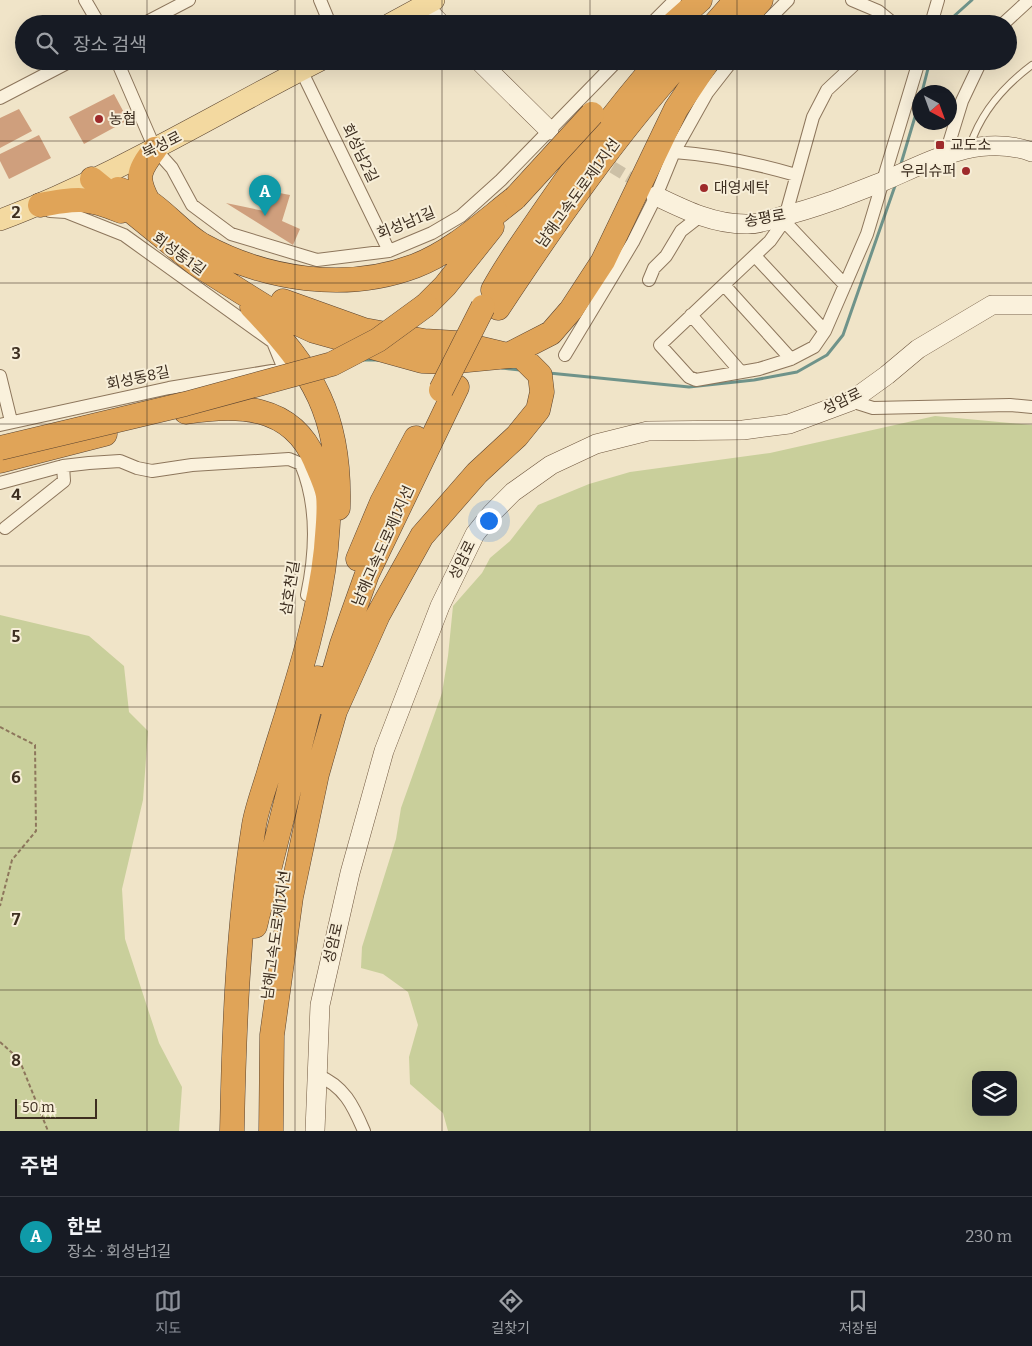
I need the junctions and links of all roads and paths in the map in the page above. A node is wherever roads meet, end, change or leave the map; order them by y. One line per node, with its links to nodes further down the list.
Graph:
1 (85, 0): 14 (street)
2 (189, 0): 15 (street)
3 (320, 0): 16 (street)
4 (675, 0): 19 (street)
5 (700, 0): 20 (highway)
6 (714, 0): 21 (highway)
7 (736, 0): 22 (highway)
8 (761, 0): 23 (highway)
9 (788, 0): 24 (street)
10 (852, 0): 25 (street)
11 (938, 0): 26 (street)
12 (1030, 0): 27 (street)
13 (428, 3): 17 (main road); 18 (main road)
14 (93, 15)
15 (160, 15)
16 (326, 15)
17 (406, 15)
18 (435, 15)
19 (660, 15)
20 (684, 15)
21 (701, 15)
22 (723, 15)
23 (748, 15)
24 (773, 15)
25 (883, 15)
26 (934, 15)
27 (1012, 15)
28 (1032, 65): 45 (lane)
29 (54, 70): 43 (street)
30 (122, 70): 46 (street, 회성남1길)
31 (303, 70): 46 (main road, 북성로)
32 (312, 70): 61 (street, 회성남2길)
33 (488, 70): 44 (main road)
34 (608, 70): 44 (street, 회성남1길)
35 (632, 70): 55 (highway, bridge)
36 (651, 70): 68 (highway, 남해고속도로제1지선)
37 (674, 70): 68 (highway, 남해고속도로제1지선)
38 (702, 70): 54 (highway)
39 (725, 70): 47 (street)
40 (848, 70): 50 (street)
41 (916, 70): 52 (street)
42 (977, 70): 49 (street)
43 (0, 98)
44 (552, 132): 61 (street, 회성남1길)
45 (970, 147): 48 (main road); 49 (main road)
46 (155, 149): 51 (main road, 북성로); 57 (highway); 61 (street, 회성남1길)
47 (674, 152): 50 (street); 54 (street)
48 (1032, 152)
49 (946, 153): 52 (main road, 송평로)
50 (796, 175): 59 (street)
51 (92, 179): 53 (highway); 56 (main road, 북성로); 57 (highway)
52 (882, 181): 59 (main road, 송평로); 66 (street)
53 (118, 189): 57 (highway); 73 (highway)
54 (647, 195): 58 (main road, 송평로); 71 (street); 73 (highway)
55 (515, 198): 57 (highway); 81 (highway, bridge)
56 (34, 207): 57 (highway); 60 (main road, 북성로); 72 (street, 회성동1길)
57 (144, 210): 63 (highway)
58 (699, 217): 59 (main road, 송평로); 64 (street)
59 (785, 218): 62 (street); 66 (street)
60 (0, 220)
61 (389, 251)
62 (755, 256): 65 (street); 70 (street)
63 (219, 278): 72 (highway); 73 (highway)
64 (649, 280)
65 (724, 285): 69 (street); 74 (street)
66 (845, 285): 70 (street)
67 (1032, 305): 78 (main road, 성암로)
68 (491, 308): 77 (highway, 남해고속도로제1지선)
69 (691, 315): 75 (street); 75 (street)
70 (825, 331): 74 (street)
71 (565, 355)
72 (290, 358): 80 (street, 회성동8길); 88 (highway)
73 (518, 358): 96 (highway)
74 (792, 359): 75 (street)
75 (740, 371)
76 (0, 376): 80 (street)
77 (449, 388): 88 (highway, 남해고속도로제1지선); 95 (highway, 남해고속도로제1지선)
78 (851, 401): 79 (street); 91 (main road, 성암로)
79 (1032, 407)
80 (6, 423)
81 (0, 448)
82 (0, 461): 93 (highway)
83 (63, 466): 84 (street, 삼호천길); 85 (street); 89 (street, 삼호천길)
84 (0, 483)
85 (5, 528)
86 (0, 727): 87 (path)
87 (0, 906)
88 (253, 933): 94 (highway, 남해고속도로제1지선)
89 (229, 1018)
90 (0, 1042): 92 (path)
91 (317, 1075): 97 (main road, 성암로); 98 (street)
92 (48, 1131)
93 (232, 1131)
94 (245, 1131)
95 (260, 1131)
96 (271, 1131)
97 (315, 1131)
98 (364, 1131)

